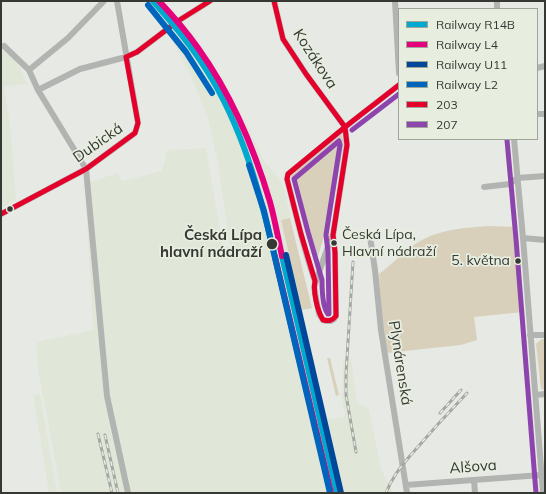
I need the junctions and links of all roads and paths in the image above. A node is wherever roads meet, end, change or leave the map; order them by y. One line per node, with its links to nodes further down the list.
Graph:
1 (104, 1): 9 (street)
2 (117, 1): 8 (street, Dubická)
3 (210, 1): 8 (street)
4 (274, 1): 12 (street, Kozákova)
5 (395, 1): 7 (street)
6 (4, 46): 9 (street)
7 (398, 55)
8 (126, 56): 11 (street); 14 (street, Dubická)
9 (29, 70): 11 (street)
10 (398, 86): 12 (street)
11 (38, 90): 14 (street)
12 (345, 126): 19 (street); 23 (street)
13 (514, 140): 16 (street)
14 (86, 169): 18 (street, Dubická); 31 (street)
15 (545, 176): 16 (street)
16 (517, 178): 17 (street); 21 (street)
17 (484, 188)
18 (1, 214)
19 (333, 235): 23 (street); 23 (street)
20 (370, 237): 30 (street, Plynárenská)
21 (523, 238): 22 (street); 24 (street)
22 (545, 240)
23 (315, 281)
24 (530, 335): 25 (street); 26 (street)
25 (545, 335)
26 (536, 394): 27 (street); 28 (street)
27 (545, 394)
28 (541, 475): 29 (street, Alšova); 34 (street)
29 (474, 480): 30 (street, Alšova); 33 (street)
30 (406, 485): 32 (street, Plynárenská)
31 (128, 493)
32 (408, 493)
33 (475, 493)
34 (543, 493)

